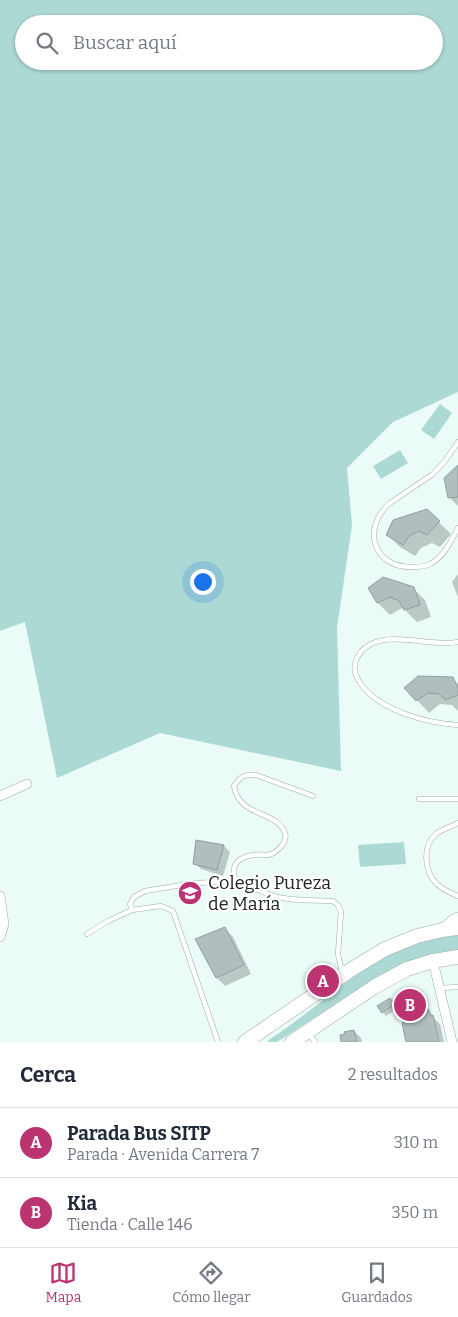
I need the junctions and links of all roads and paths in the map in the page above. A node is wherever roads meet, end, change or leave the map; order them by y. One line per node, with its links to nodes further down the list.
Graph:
1 (458, 442): 2 (lane)
2 (458, 528)
3 (458, 642): 4 (lane)
4 (458, 725)
5 (27, 784): 6 (street)
6 (0, 796)
7 (313, 796): 11 (lane)
8 (419, 798): 9 (lane)
9 (458, 799)
10 (458, 823): 13 (lane)
11 (236, 880): 14 (lane); 22 (lane)
12 (0, 896): 19 (street)
13 (458, 896)
14 (132, 910): 18 (lane); 27 (lane)
15 (458, 918): 17 (street)
16 (458, 928): 17 (main road)
17 (442, 930): 22 (main road)
18 (87, 934)
19 (0, 937)
20 (458, 957): 21 (main road)
21 (433, 961): 24 (street); 26 (main road)
22 (344, 975): 25 (main road)
23 (458, 987): 24 (lane)
24 (440, 988): 30 (street)
25 (258, 1037): 28 (main road)
26 (311, 1037): 29 (main road)
27 (218, 1042)
28 (245, 1042)
29 (292, 1042)
30 (452, 1042)

